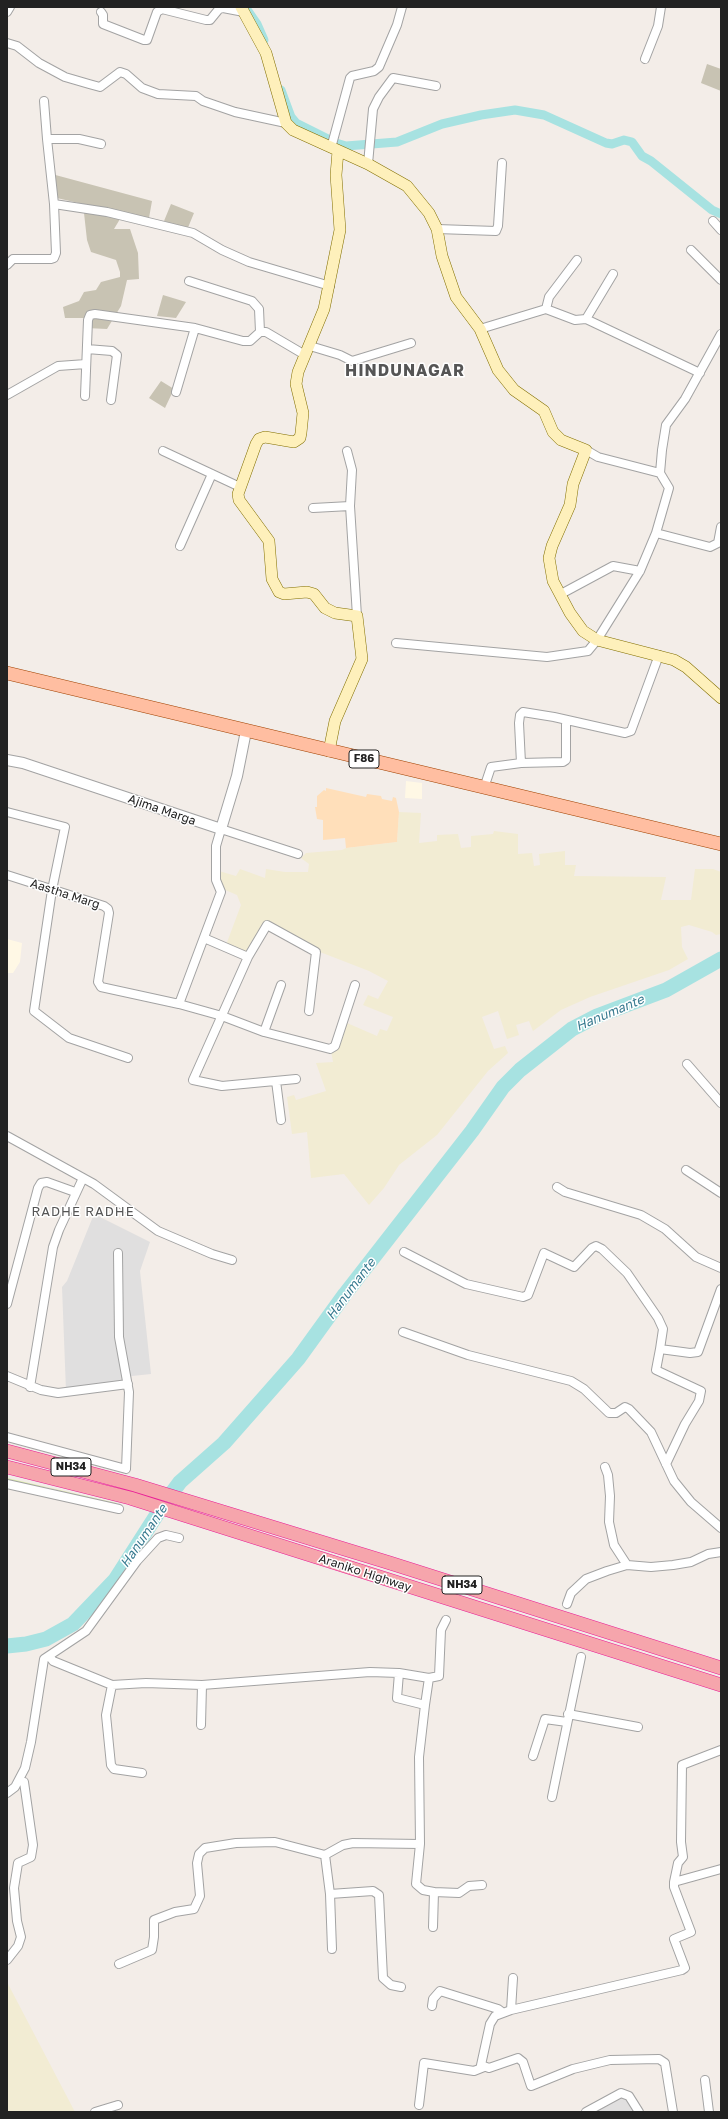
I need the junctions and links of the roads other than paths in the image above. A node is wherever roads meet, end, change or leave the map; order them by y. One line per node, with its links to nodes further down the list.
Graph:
1 (10, 7): 5 (street)
2 (402, 7): 14 (street)
3 (661, 7): 8 (street)
4 (243, 10): 6 (street); 11 (main road)
5 (7, 12)
6 (101, 12)
7 (7, 43): 11 (street)
8 (645, 59)
9 (436, 86): 16 (street)
10 (44, 101): 12 (street)
11 (286, 123): 14 (main road)
12 (47, 139): 13 (street); 17 (street)
13 (101, 144)
14 (334, 145): 16 (main road); 27 (main road)
15 (502, 163): 19 (street)
16 (368, 164): 19 (main road)
17 (54, 204): 23 (street); 27 (street)
18 (713, 221): 20 (street)
19 (437, 229): 31 (main road)
20 (721, 230)
21 (691, 250): 25 (street)
22 (577, 260): 28 (street)
23 (7, 265)
24 (613, 274): 29 (street)
25 (721, 280)
26 (189, 281): 32 (street)
27 (330, 286): 36 (main road)
28 (546, 309): 29 (street); 31 (street)
29 (586, 319): 38 (street)
30 (195, 328): 32 (street); 35 (street); 39 (street)
31 (480, 329): 44 (main road)
32 (260, 332): 36 (street)
33 (721, 334): 38 (street)
34 (411, 343): 36 (street)
35 (87, 349): 37 (street); 42 (street)
36 (307, 350): 48 (main road)
37 (86, 364): 40 (street); 41 (street)
38 (700, 373): 46 (street)
39 (176, 392)
40 (7, 395)
41 (85, 396)
42 (111, 400)
43 (162, 450): 47 (street)
44 (586, 450): 46 (street); 55 (main road)
45 (347, 451): 49 (street)
46 (660, 473): 52 (street)
47 (212, 474): 48 (street); 53 (street)
48 (240, 487): 56 (main road)
49 (350, 506): 50 (street); 56 (street)
50 (313, 508)
51 (721, 527): 52 (street)
52 (656, 532): 54 (street)
53 (180, 546)
54 (640, 571): 55 (street); 57 (street)
55 (561, 594): 57 (main road)
56 (357, 616): 64 (main road)
57 (597, 640): 58 (street); 59 (main road)
58 (396, 643)
59 (659, 655): 61 (main road); 62 (street)
60 (7, 672): 63 (main road, F86)
61 (721, 698)
62 (566, 720): 66 (street); 66 (street)
63 (246, 731): 64 (main road, F86); 69 (street)
64 (330, 751): 67 (main road, F86)
65 (7, 760): 69 (street, Ajima Marga)
66 (521, 763): 67 (street)
67 (484, 788): 70 (main road, F86)
68 (7, 812): 73 (street)
69 (221, 829): 71 (street); 74 (street)
70 (721, 844)
71 (298, 854)
72 (7, 876): 73 (street, Aastha Marg)
73 (52, 890): 78 (street, Aastha Marg); 82 (street)
74 (204, 938): 75 (street); 78 (street)
75 (248, 958): 79 (street); 80 (street)
76 (281, 985): 81 (street)
77 (356, 985): 81 (street)
78 (179, 1004): 80 (street)
79 (309, 1011)
80 (222, 1016): 81 (street); 85 (street)
81 (264, 1032)
82 (128, 1058)
83 (687, 1064): 86 (street)
84 (296, 1078): 85 (street)
85 (276, 1081): 87 (street)
86 (721, 1103)
87 (281, 1120)
88 (7, 1136): 90 (street)
89 (686, 1170): 93 (street)
90 (83, 1178): 92 (street); 96 (street)
91 (557, 1187): 97 (street)
92 (75, 1192): 99 (street); 104 (street)
93 (721, 1193)
94 (404, 1252): 101 (street)
95 (118, 1253): 103 (street)
96 (232, 1260)
97 (721, 1268)
98 (721, 1289): 101 (street)
99 (7, 1304)
100 (403, 1332): 107 (street)
101 (660, 1349): 107 (street)
102 (7, 1376): 104 (street)
103 (128, 1384): 104 (street); 105 (street)
104 (30, 1386)
105 (7, 1437)
106 (7, 1451): 120 (highway, Araniko Highway / NH34)
107 (666, 1464): 112 (street)
108 (7, 1467): 125 (highway, Araniko Highway / NH34)
109 (605, 1467): 115 (street)
110 (7, 1484): 111 (street)
111 (119, 1509)
112 (721, 1528)
113 (179, 1538): 118 (street)
114 (721, 1552): 115 (street)
115 (627, 1565): 116 (street)
116 (567, 1604)
117 (446, 1620): 122 (street)
118 (49, 1656): 123 (street); 135 (street)
119 (581, 1657): 127 (street)
120 (721, 1668)
121 (399, 1673): 122 (street); 124 (street); 126 (street)
122 (429, 1678): 126 (street)
123 (112, 1685): 124 (street); 133 (street)
124 (202, 1685): 129 (street)
125 (721, 1685)
126 (425, 1705): 137 (street)
127 (568, 1714): 128 (street); 130 (street)
128 (567, 1722): 132 (street); 136 (street)
129 (201, 1725)
130 (638, 1727)
131 (721, 1750): 140 (street)
132 (533, 1756)
133 (142, 1773)
134 (24, 1782): 146 (street)
135 (7, 1793)
136 (552, 1797)
137 (420, 1844): 138 (street); 142 (street)
138 (325, 1855): 143 (street); 147 (street)
139 (721, 1869): 140 (street)
140 (674, 1882): 151 (street)
141 (482, 1885): 142 (street)
142 (434, 1892): 144 (street)
143 (330, 1894): 145 (street); 149 (street)
144 (433, 1927)
145 (332, 1949)
146 (7, 1960)
147 (119, 1964)
148 (513, 1978): 151 (street)
149 (401, 1987)
150 (432, 2006): 152 (street)
151 (511, 2010): 152 (street)
152 (502, 2012): 153 (street)
153 (484, 2068): 155 (street); 160 (street)
154 (705, 2080): 161 (street)
155 (419, 2104)
156 (118, 2105): 157 (street)
157 (95, 2112)
158 (586, 2112): 159 (street)
159 (639, 2112)
160 (673, 2112)
161 (709, 2112)

